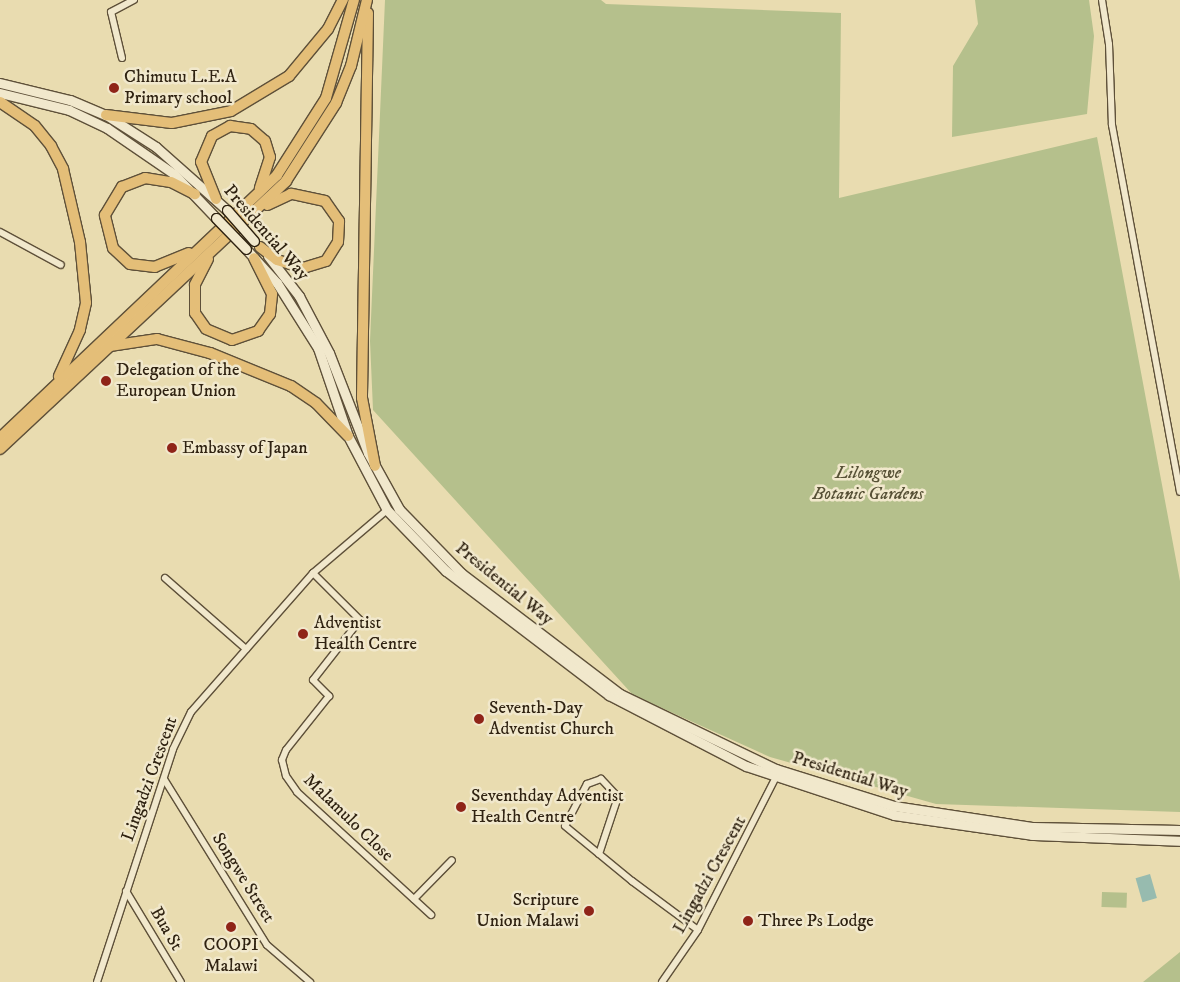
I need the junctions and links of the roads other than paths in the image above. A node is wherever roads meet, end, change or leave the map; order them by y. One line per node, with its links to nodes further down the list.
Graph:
1 (134, 0): 6 (street)
2 (343, 0): 10 (highway)
3 (354, 0): 12 (highway)
4 (367, 0): 14 (highway); 26 (highway)
5 (1102, 0): 27 (street)
6 (122, 58)
7 (0, 83): 10 (main road, Presidential Way)
8 (0, 93): 11 (main road, Presidential Way)
9 (0, 102): 22 (highway)
10 (106, 115): 13 (main road, Presidential Way)
11 (195, 194): 16 (highway); 19 (main road, Presidential Way, bridge)
12 (256, 196): 13 (highway); 16 (highway)
13 (216, 200): 17 (main road, Presidential Way, bridge)
14 (261, 207): 17 (highway); 18 (highway)
15 (0, 232): 20 (street)
16 (203, 244): 22 (highway)
17 (257, 244): 26 (main road, Presidential Way)
18 (212, 252): 19 (highway); 21 (highway)
19 (254, 258): 23 (main road, Presidential Way)
20 (61, 266)
21 (110, 346): 23 (highway); 25 (highway)
22 (48, 392): 24 (highway)
23 (348, 436): 28 (main road, Presidential Way)
24 (0, 438)
25 (0, 449)
26 (375, 466): 34 (main road, Presidential Way)
27 (1180, 492)
28 (387, 510): 29 (street, Lingadzi Crescent); 32 (main road, Presidential Way)
29 (313, 572): 31 (street, Lingadzi Crescent); 39 (street, Malamulo Close)
30 (165, 578): 31 (street)
31 (246, 649): 33 (street, Lingadzi Crescent)
32 (776, 777): 35 (main road, Presidential Way); 41 (street, Lingadzi Crescent)
33 (164, 779): 38 (street, Lingadzi Crescent); 44 (street, Songwe Street)
34 (1180, 830)
35 (1178, 842)
36 (599, 854): 36 (street); 41 (street)
37 (452, 860): 39 (street)
38 (126, 891): 42 (street, Lingadzi Crescent); 43 (street, Bua St)
39 (414, 899): 40 (street, Malamulo Close)
40 (431, 915)
41 (698, 930): 45 (street, Lingadzi Crescent)
42 (97, 982)
43 (180, 982)
44 (310, 982)
45 (662, 982)

